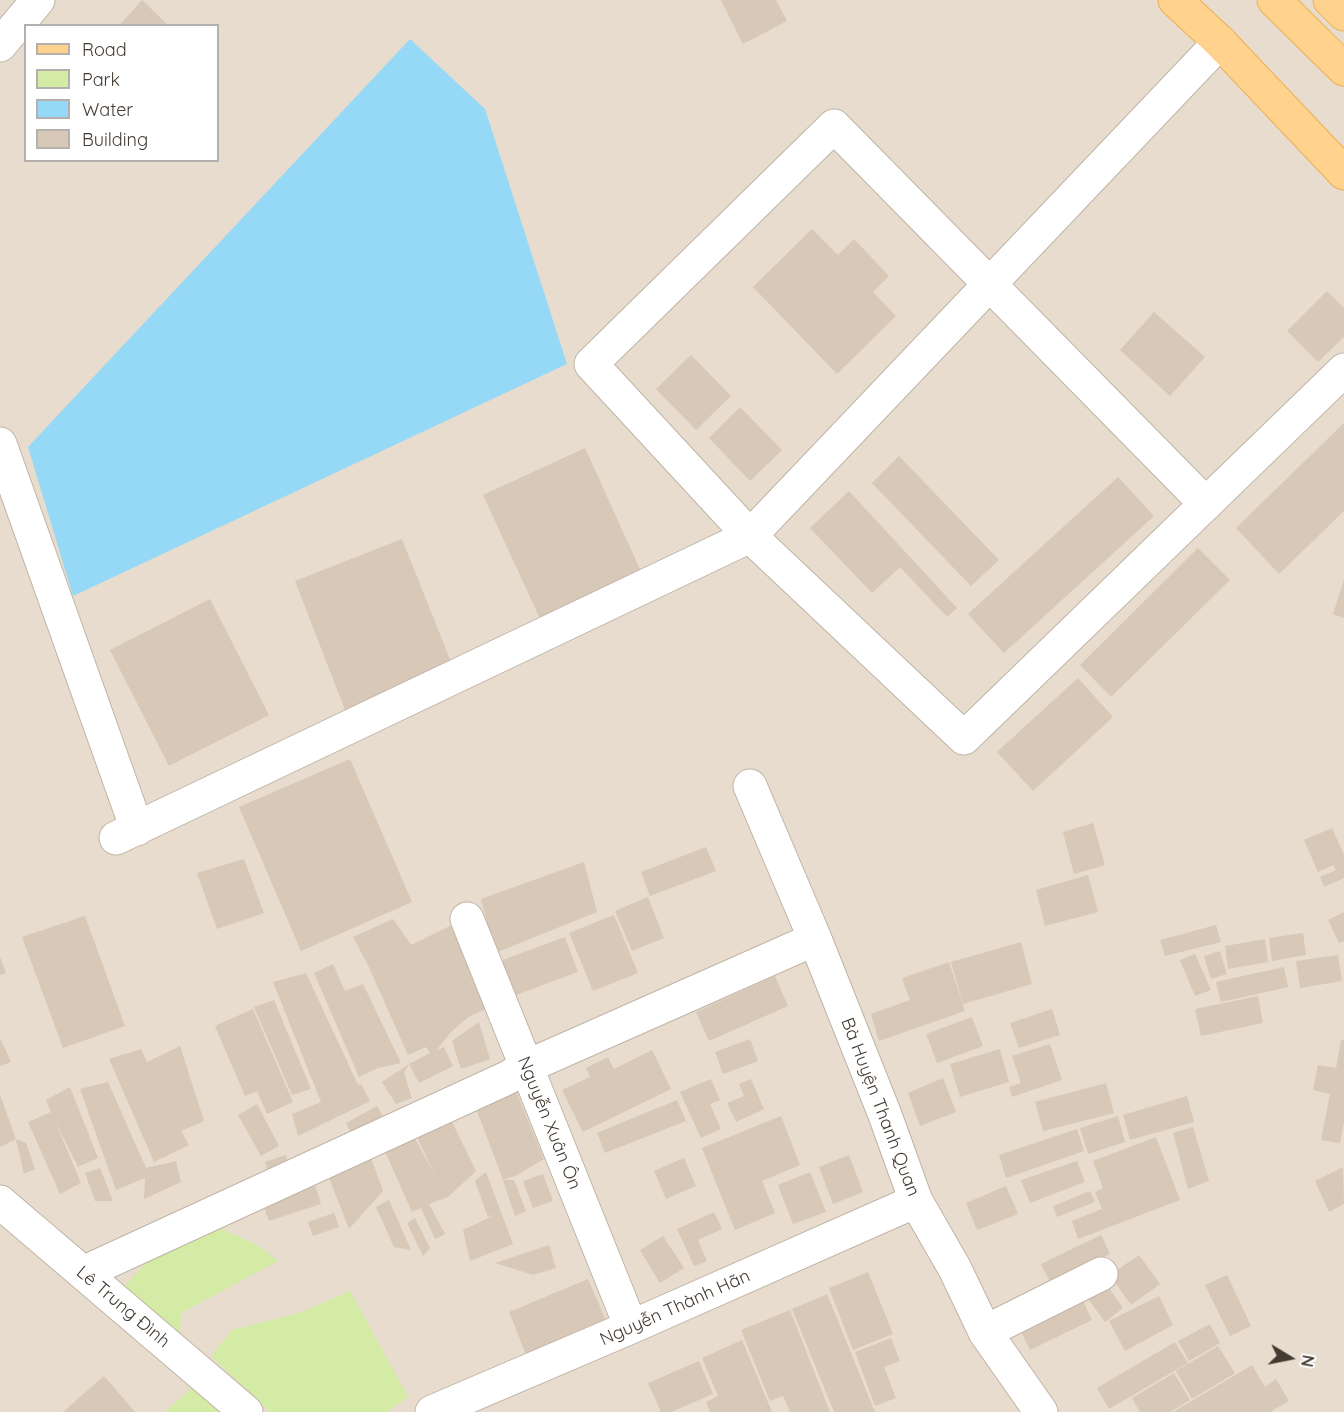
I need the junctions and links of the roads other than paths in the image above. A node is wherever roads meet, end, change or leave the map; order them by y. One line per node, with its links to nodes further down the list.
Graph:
1 (38, 0): 7 (street)
2 (1175, 0): 6 (main road)
3 (1274, 0): 8 (main road)
4 (1330, 0): 5 (main road)
5 (1344, 14)
6 (1220, 42): 9 (main road); 10 (street)
7 (0, 45)
8 (1344, 69)
9 (1344, 173)
10 (989, 285): 13 (street); 14 (street); 14 (street)
11 (1344, 370): 13 (street)
12 (0, 444): 14 (street)
13 (1206, 504): 14 (street)
14 (750, 536)
15 (750, 786): 17 (street, Bà Huyện Thanh Quan)
16 (467, 919): 18 (street, Nguyễn Xuân Ôn)
17 (815, 939): 18 (street); 19 (street, Bà Huyện Thanh Quan)
18 (526, 1067): 21 (street); 23 (street, Nguyễn Xuân Ôn)
19 (916, 1201): 23 (street, Nguyễn Thành Hãn); 24 (street, Bà Huyện Thanh Quan)
20 (0, 1202): 21 (street, Lê Trung Đình)
21 (83, 1273): 25 (street, Lê Trung Đình)
22 (1101, 1274): 24 (street)
23 (632, 1328): 26 (street, Nguyễn Thành Hãn)
24 (985, 1332): 27 (street, Bà Huyện Thanh Quan)
25 (246, 1412)
26 (432, 1412)
27 (1041, 1412)

